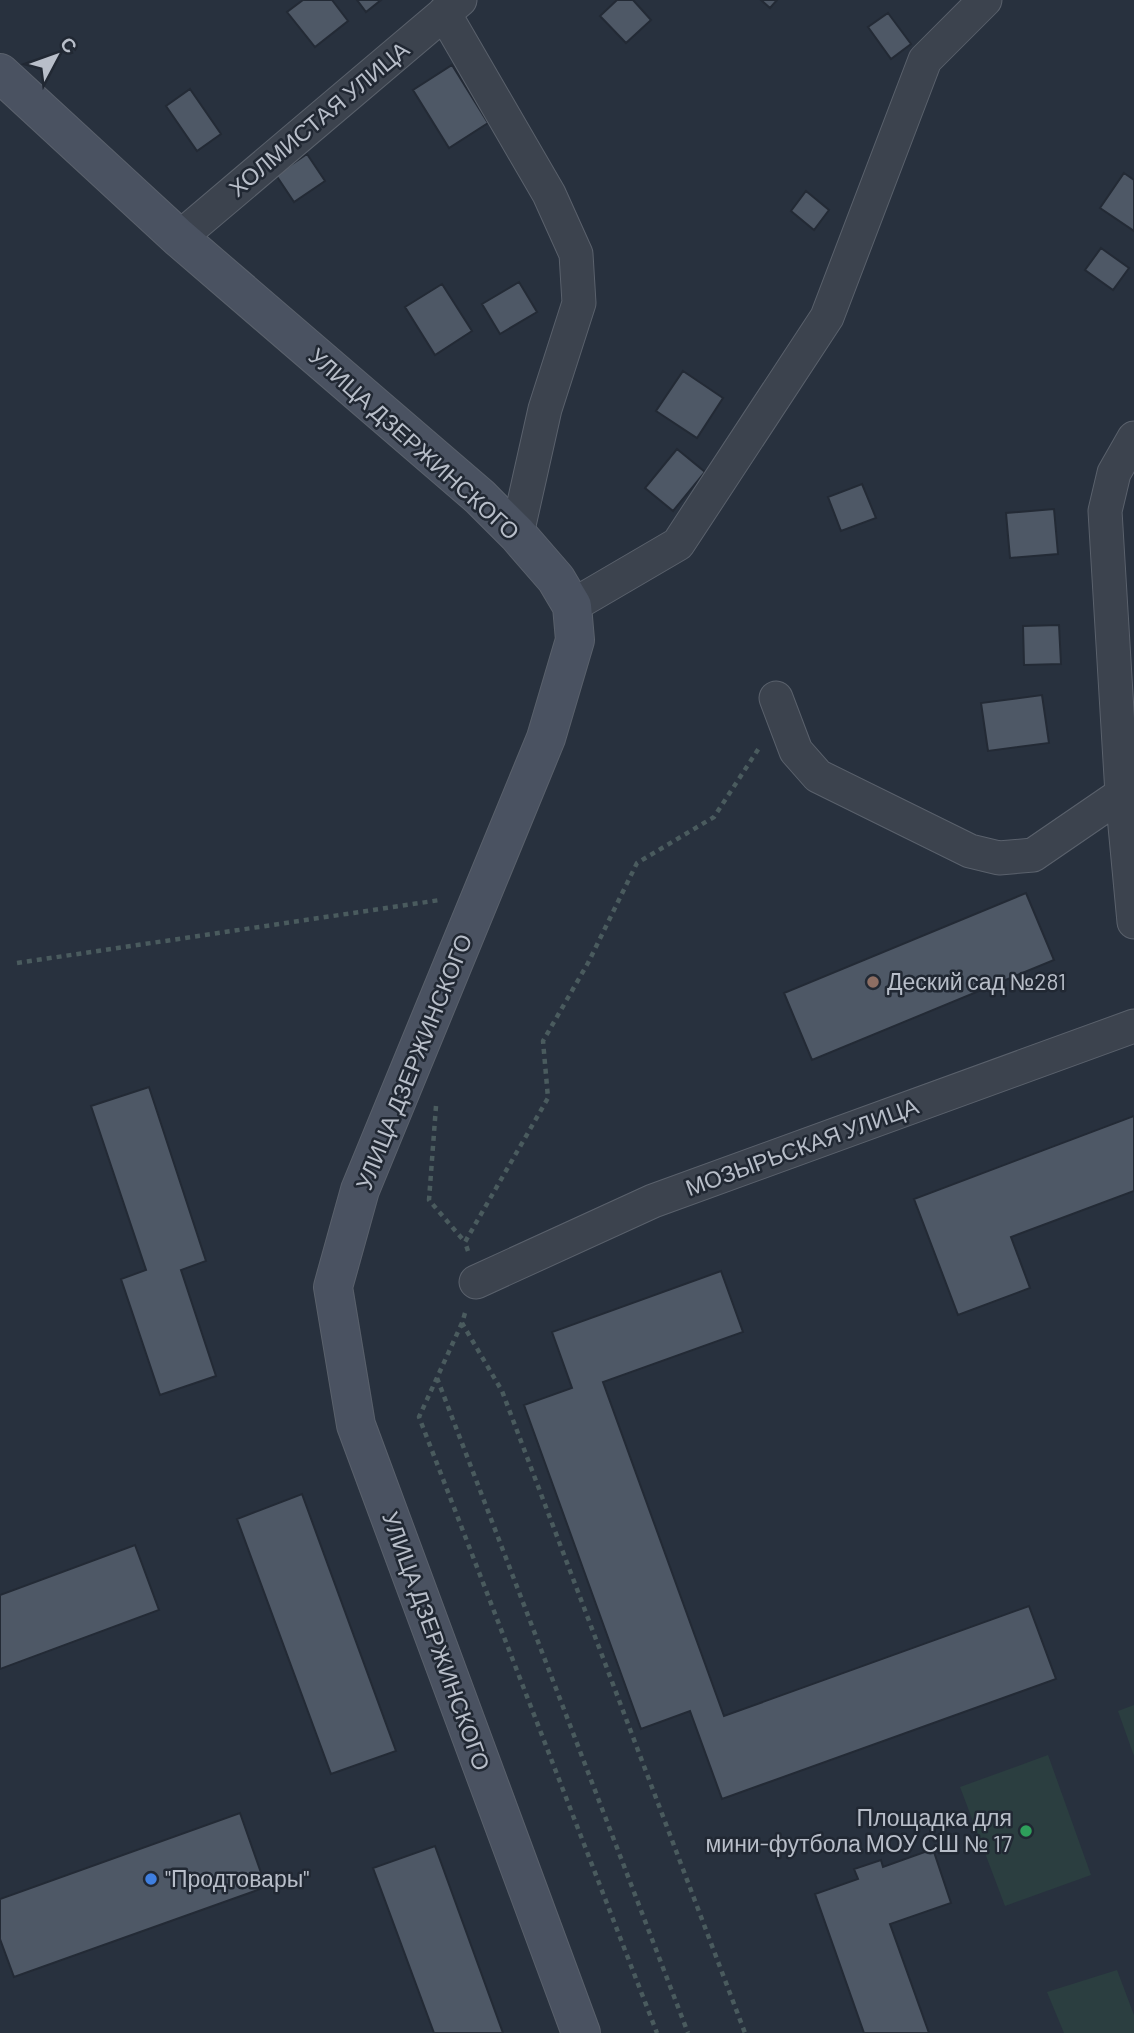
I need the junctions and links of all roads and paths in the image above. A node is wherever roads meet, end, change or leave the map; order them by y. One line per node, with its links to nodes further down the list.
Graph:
1 (985, 0): 7 (street)
2 (452, 7): 4 (street, ХОЛМИСТАЯ УЛИЦА); 6 (street)
3 (0, 73): 4 (street, УЛИЦА ДЗЕРЖИНСКОГО)
4 (179, 238): 6 (street, УЛИЦА ДЗЕРЖИНСКОГО)
5 (1134, 438): 9 (street)
6 (517, 534): 7 (street, УЛИЦА ДЗЕРЖИНСКОГО)
7 (572, 606): 10 (street, УЛИЦА ДЗЕРЖИНСКОГО)
8 (779, 708): 9 (street); 15 (path)
9 (1122, 794): 11 (street)
10 (482, 894): 12 (path); 19 (street, УЛИЦА ДЗЕРЖИНСКОГО)
11 (1134, 922)
12 (17, 963)
13 (1134, 1026): 16 (street, МОЗЫРЬСКАЯ УЛИЦА)
14 (437, 1092): 15 (path)
15 (465, 1242): 16 (path)
16 (476, 1282): 17 (path)
17 (461, 1323): 18 (path); 22 (path)
18 (437, 1378): 20 (path); 21 (path)
19 (581, 2033)
20 (657, 2033)
21 (688, 2033)
22 (745, 2033)

